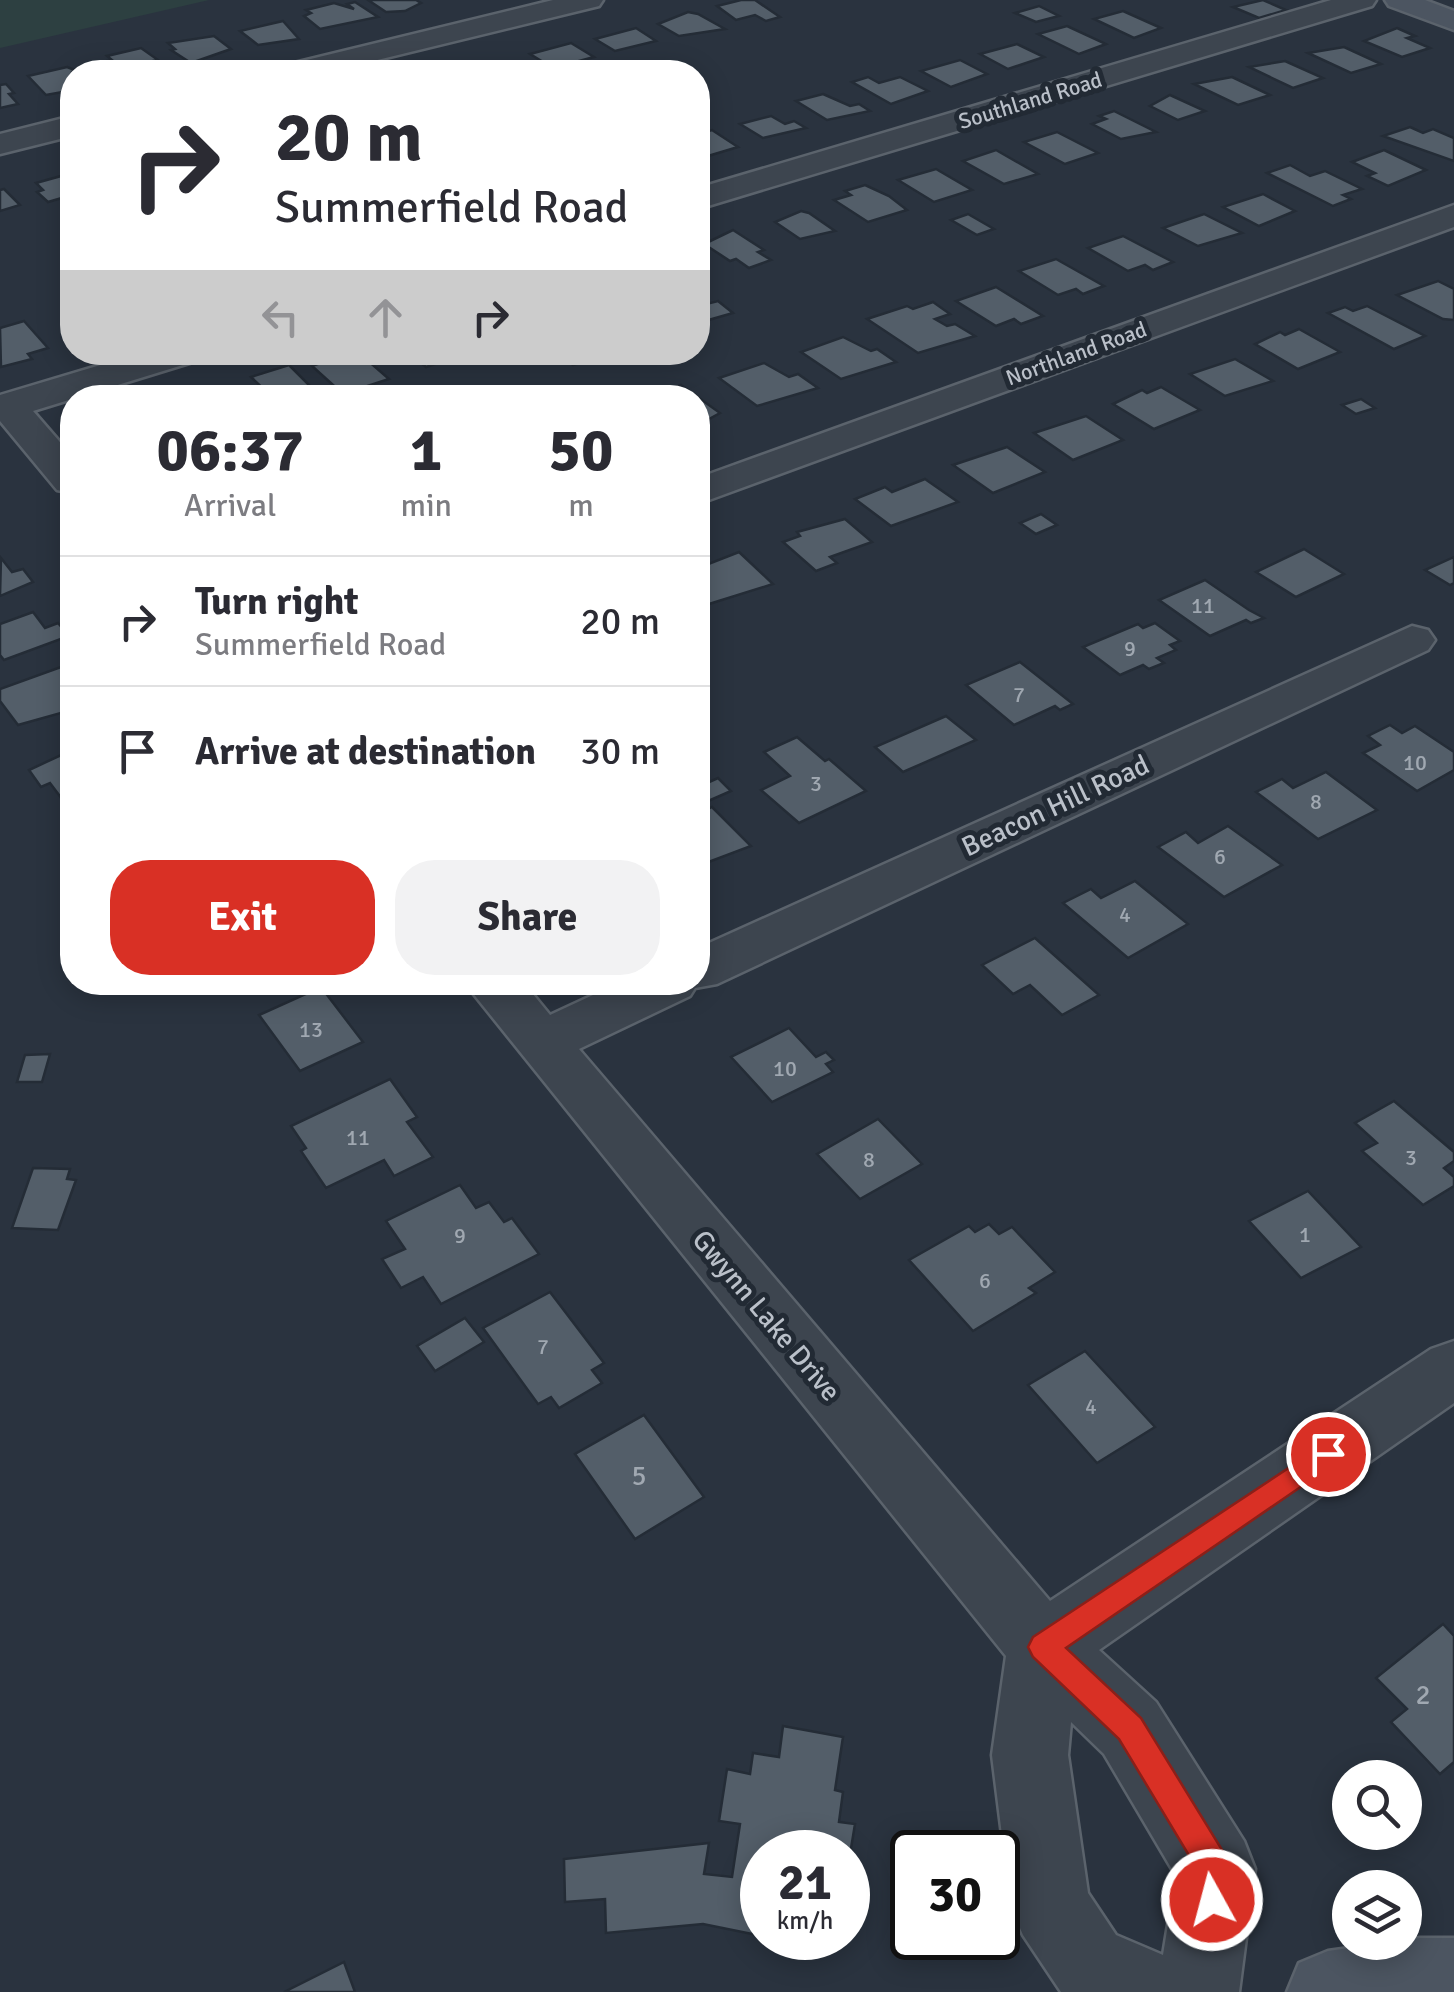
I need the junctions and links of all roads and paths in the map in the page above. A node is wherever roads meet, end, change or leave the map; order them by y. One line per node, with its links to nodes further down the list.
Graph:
1 (589, 0): 5 (street)
2 (1362, 0): 8 (street, Southland Road)
3 (1399, 0): 4 (main road)
4 (1454, 21)
5 (342, 60)
6 (60, 129): 7 (street)
7 (0, 144)
8 (710, 195)
9 (1454, 215): 15 (street, Northland Road)
10 (143, 365): 11 (street)
11 (77, 385)
12 (60, 390): 13 (street)
13 (4, 407): 14 (street)
14 (60, 469)
15 (710, 488)
16 (1412, 640): 17 (street, Beacon Hill Road)
17 (710, 964)
18 (502, 995): 20 (street, Gwynn Lake Drive)
19 (643, 995): 20 (street)
20 (541, 1043): 22 (street, Gwynn Lake Drive)
21 (1454, 1368): 22 (street)
22 (1043, 1647): 24 (street); 25 (street, Gwynn Lake Drive)
23 (1454, 1979): 26 (main road)
24 (1152, 1992)
25 (1198, 1992)
26 (1328, 1992)

